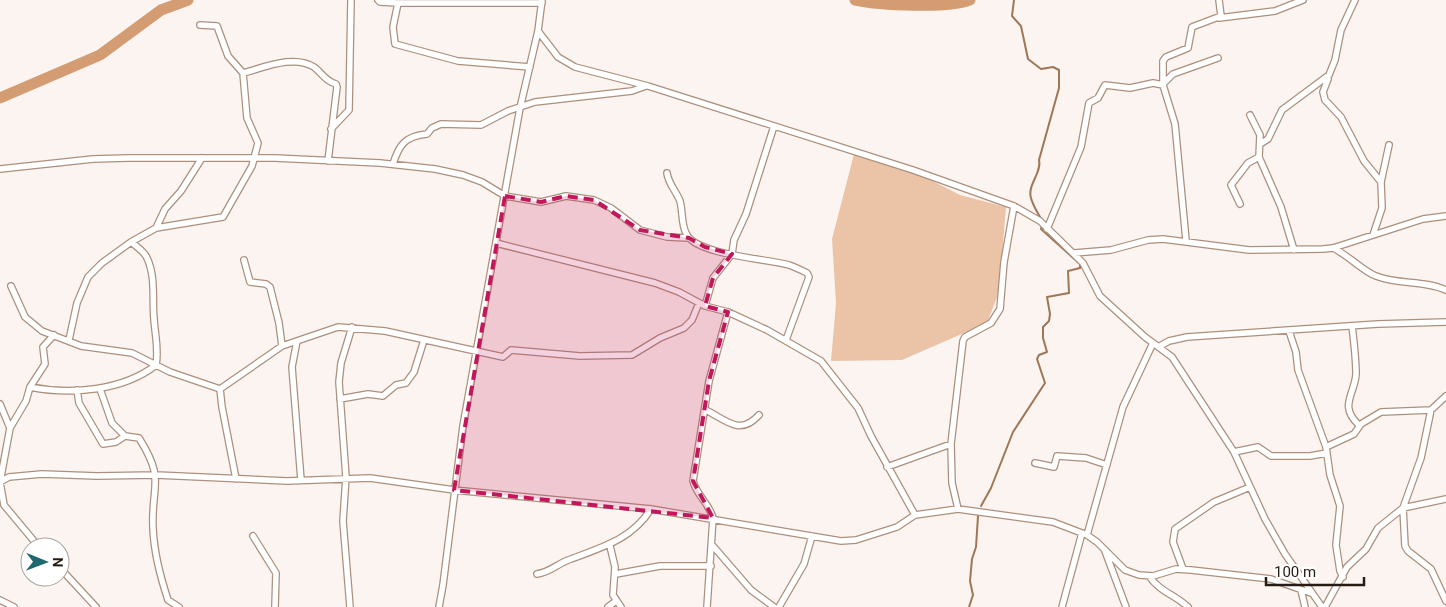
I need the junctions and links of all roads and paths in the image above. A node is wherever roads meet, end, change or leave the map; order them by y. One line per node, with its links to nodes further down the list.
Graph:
1 (351, 0): 20 (street)
2 (378, 0): 7 (street)
3 (1219, 0): 8 (street)
4 (1303, 0): 8 (street)
5 (1355, 0): 14 (street)
6 (542, 2): 7 (street); 10 (street)
7 (398, 3): 12 (street)
8 (1219, 18): 15 (street)
9 (200, 25): 13 (street)
10 (538, 31): 12 (street); 16 (street)
11 (1218, 58): 15 (street)
12 (530, 67): 17 (street)
13 (243, 73): 20 (street); 25 (street)
14 (1330, 75): 21 (street); 30 (street)
15 (1163, 85): 36 (street); 39 (street)
16 (648, 86): 17 (street); 19 (street)
17 (520, 108): 27 (street); 31 (street)
18 (1250, 114): 21 (street)
19 (774, 126): 33 (street); 45 (street)
20 (331, 129): 26 (street)
21 (1260, 144): 23 (street)
22 (1389, 145): 30 (street)
23 (1259, 157): 32 (street); 43 (street)
24 (202, 158): 25 (street); 28 (street); 35 (street)
25 (255, 158): 26 (street); 35 (street)
26 (328, 161): 27 (street)
27 (392, 164): 31 (street)
28 (0, 169)
29 (667, 173): 38 (street)
30 (1381, 182): 37 (street)
31 (505, 196): 38 (street); 41 (street)
32 (1240, 204)
33 (1014, 206): 36 (street); 78 (street)
34 (1446, 216): 37 (street)
35 (156, 228): 40 (street)
36 (1047, 229): 44 (street)
37 (1373, 235): 42 (street)
38 (689, 238): 45 (street)
39 (1186, 240): 43 (street); 44 (street)
40 (131, 242): 56 (street); 64 (street)
41 (496, 243): 49 (street); 63 (street)
42 (1333, 248): 43 (street); 48 (street)
43 (1294, 250)
44 (1074, 252): 60 (street)
45 (732, 254): 49 (street); 58 (street)
46 (244, 260): 61 (street)
47 (11, 286): 55 (street)
48 (1446, 290)
49 (702, 304): 50 (street); 63 (street)
50 (728, 312): 58 (street); 72 (street)
51 (1446, 322): 52 (street)
52 (1352, 326): 54 (street); 75 (street)
53 (352, 327): 57 (street); 59 (street); 69 (street)
54 (1289, 331): 62 (street); 79 (street)
55 (54, 335): 56 (street); 65 (street)
56 (69, 340): 64 (street)
57 (424, 340): 63 (street); 69 (street)
58 (786, 340): 83 (street)
59 (297, 341): 61 (street); 87 (street)
60 (1153, 343): 62 (street); 82 (street)
61 (282, 346): 67 (street)
62 (1160, 346): 80 (street)
63 (476, 352): 90 (street)
64 (156, 365): 66 (street); 67 (street)
65 (30, 387): 68 (street); 76 (street)
66 (100, 389): 68 (street); 77 (street)
67 (220, 389): 86 (street)
68 (77, 390): 77 (street)
69 (340, 399): 85 (street)
70 (1445, 399): 73 (street)
71 (0, 404): 76 (street)
72 (706, 410): 74 (street); 96 (street)
73 (1431, 410): 75 (street); 92 (street)
74 (759, 415)
75 (1359, 425): 79 (street)
76 (10, 428): 88 (street)
77 (125, 436): 84 (street)
78 (951, 444): 83 (street); 94 (street)
79 (1326, 450): 80 (street); 109 (street)
80 (1234, 452): 89 (street)
81 (1035, 463): 82 (street)
82 (1107, 465): 97 (street)
83 (887, 468): 95 (street)
84 (156, 475): 86 (street); 88 (street); 118 (street)
85 (346, 477): 87 (street); 90 (street); 120 (street)
86 (236, 479): 87 (street)
87 (301, 480)
88 (0, 482): 100 (street)
89 (1250, 487): 105 (street); 112 (street)
90 (454, 490): 93 (street); 121 (street)
91 (1446, 499): 92 (street)
92 (1403, 508): 109 (street); 115 (street)
93 (651, 509): 96 (street); 101 (street)
94 (958, 509): 95 (street); 97 (street)
95 (916, 515): 99 (street)
96 (713, 518): 99 (street); 102 (street)
97 (1084, 534): 103 (street); 127 (street)
98 (253, 536): 119 (street)
99 (812, 536): 126 (street)
100 (30, 537)
101 (610, 546): 106 (street); 107 (street)
102 (713, 546): 104 (street); 125 (street)
103 (1104, 549): 108 (street); 128 (street)
104 (711, 566): 107 (street); 124 (street)
105 (1183, 569): 108 (street); 111 (street)
106 (537, 574)
107 (616, 574): 114 (street)
108 (1149, 576): 129 (street)
109 (1343, 577): 131 (street)
110 (70, 579): 117 (street)
111 (1301, 590): 112 (street); 130 (street)
112 (1310, 593): 131 (street)
113 (0, 600): 116 (street)
114 (616, 601): 122 (street); 123 (street)
115 (1446, 601)
116 (14, 607)
117 (96, 607)
118 (179, 607)
119 (276, 607)
120 (350, 607)
121 (439, 607)
122 (608, 607)
123 (621, 607)
124 (707, 607)
125 (774, 607)
126 (779, 607)
127 (1062, 607)
128 (1126, 607)
129 (1188, 607)
130 (1305, 607)
131 (1323, 607)

